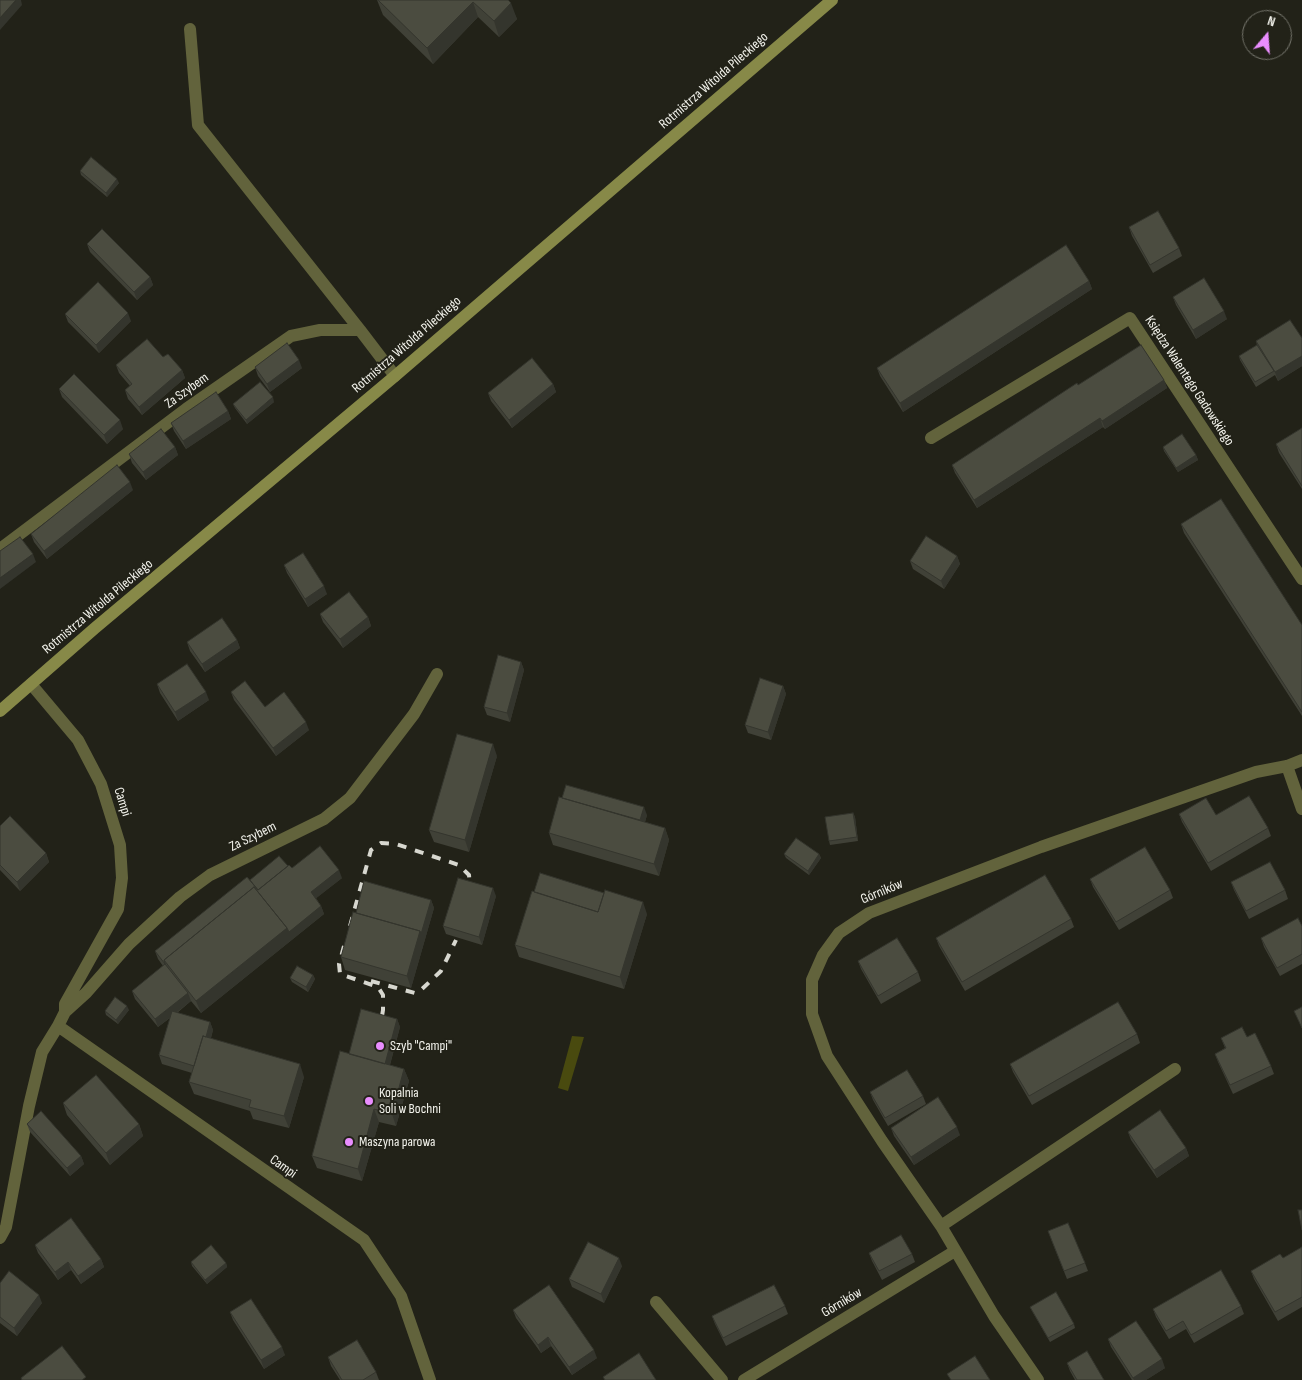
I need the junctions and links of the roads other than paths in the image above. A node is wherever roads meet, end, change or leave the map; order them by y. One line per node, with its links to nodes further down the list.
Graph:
1 (832, 0): 4 (main road, Rotmistrza Witolda Pileckiego)
2 (190, 29): 3 (street)
3 (360, 330): 4 (street); 6 (street, Za Szybem)
4 (395, 376): 9 (main road, Rotmistrza Witolda Pileckiego)
5 (931, 438): 7 (street, Księdza Walentego Gadowskiego)
6 (0, 549)
7 (1302, 579)
8 (437, 674): 14 (street, Za Szybem)
9 (31, 684): 10 (main road, Rotmistrza Witolda Pileckiego); 14 (street, Campi)
10 (0, 711)
11 (1302, 760): 12 (street, Górników)
12 (1286, 766): 13 (street); 17 (street, Górników)
13 (1302, 809)
14 (65, 1012): 15 (street, Campi)
15 (58, 1026): 18 (street, Campi); 21 (street, Campi)
16 (1175, 1070): 17 (street)
17 (940, 1226): 19 (street, Górników)
18 (0, 1238)
19 (955, 1251): 23 (street, Górników); 24 (street, Górników)
20 (656, 1302): 22 (street)
21 (430, 1380)
22 (722, 1380)
23 (744, 1380)
24 (1038, 1380)

